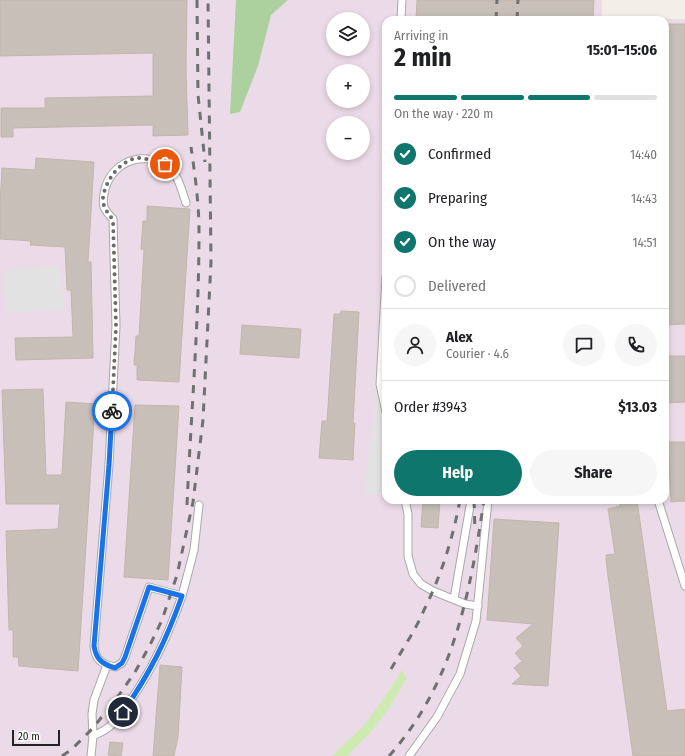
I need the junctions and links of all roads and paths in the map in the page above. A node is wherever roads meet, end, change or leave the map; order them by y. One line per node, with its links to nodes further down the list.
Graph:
1 (402, 0): 2 (lane)
2 (401, 16)
3 (186, 203): 15 (lane)
4 (382, 349): 5 (lane)
5 (382, 393)
6 (199, 504): 12 (lane)
7 (406, 504): 13 (lane)
8 (470, 504): 13 (lane)
9 (488, 504): 14 (lane)
10 (659, 504): 11 (lane)
11 (685, 586)
12 (182, 596): 15 (lane); 16 (lane)
13 (454, 600): 14 (lane)
14 (478, 606): 18 (lane)
15 (107, 665): 16 (lane)
16 (93, 736): 17 (lane)
17 (91, 756)
18 (409, 756)

